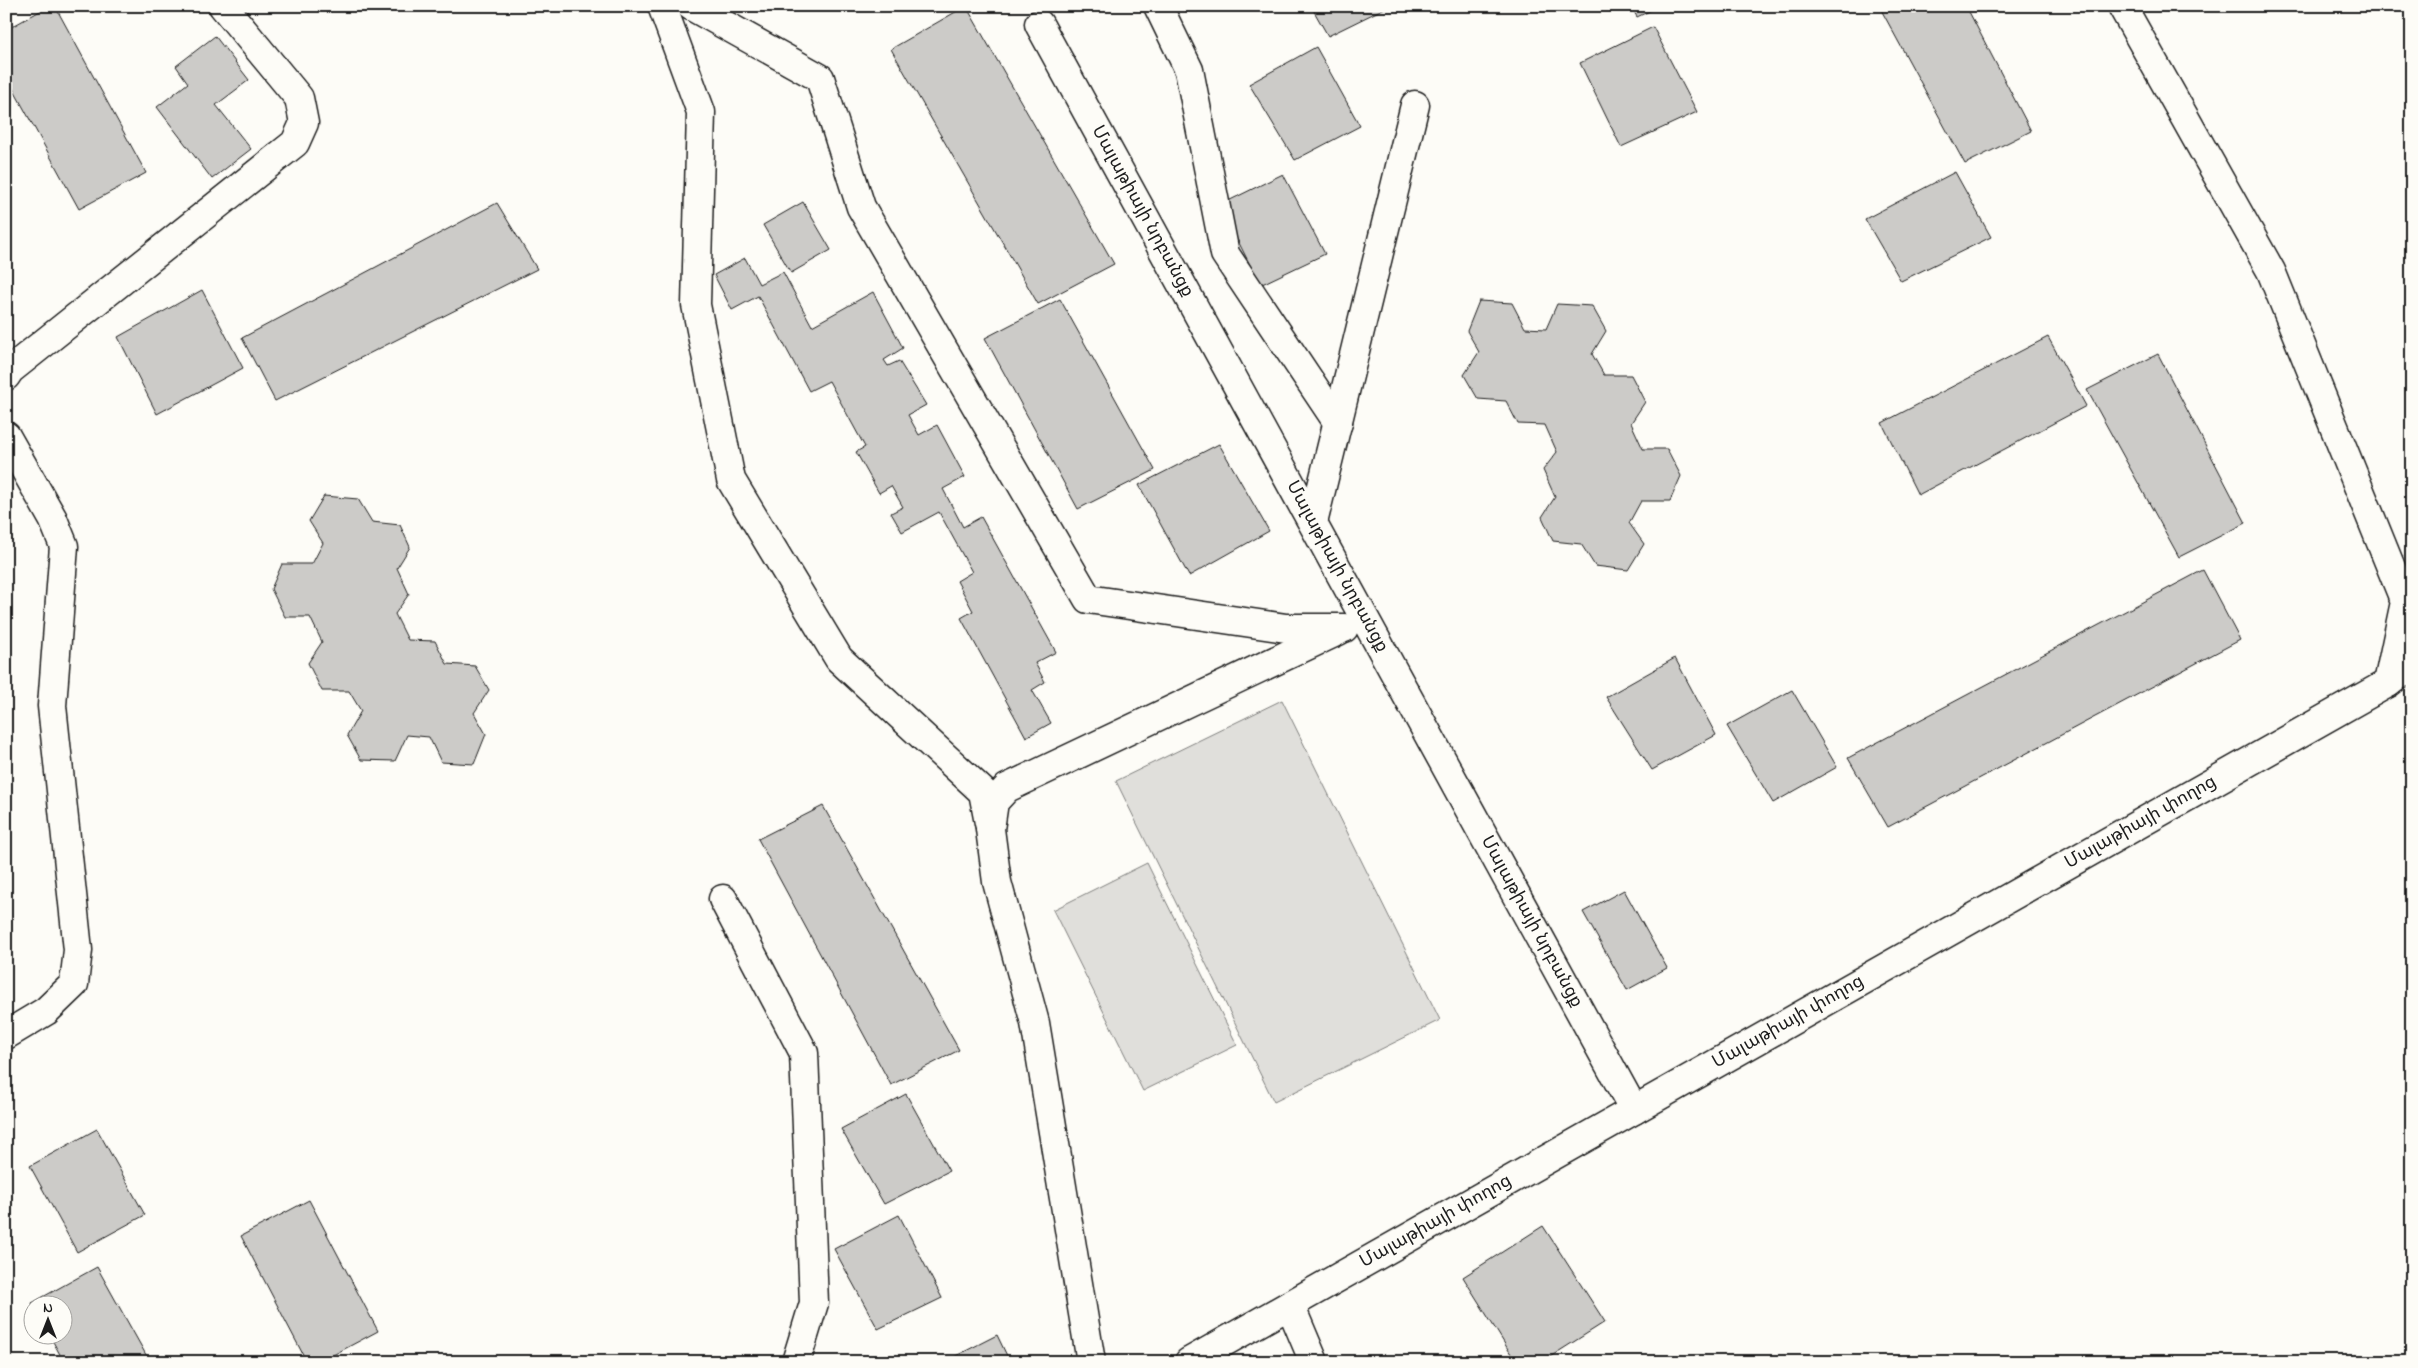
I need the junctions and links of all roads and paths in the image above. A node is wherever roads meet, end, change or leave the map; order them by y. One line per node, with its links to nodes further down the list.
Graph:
1 (223, 6): 8 (street)
2 (662, 6): 15 (street)
3 (691, 6): 12 (street)
4 (1158, 6): 9 (street)
5 (2122, 6): 14 (street)
6 (1039, 24): 11 (street, Մալաթիայի նրբանցք)
7 (1415, 105): 9 (street)
8 (6, 376)
9 (1338, 423): 11 (street)
10 (6, 436): 17 (street)
11 (1314, 523): 12 (street, Մալաթիայի նրբանցք)
12 (1355, 623): 15 (street); 18 (street, Մալաթիայի նրբանցք)
13 (2412, 665): 14 (street, Մալաթիայի փողոց)
14 (2388, 683): 18 (street, Մալաթիայի փողոց)
15 (990, 830): 21 (street)
16 (723, 899): 20 (street)
17 (6, 1035)
18 (1634, 1110): 19 (street, Մալաթիայի փողոց)
19 (1290, 1305): 22 (street, Մալաթիայի փողոց); 23 (street)
20 (796, 1362)
21 (1092, 1362)
22 (1189, 1362)
23 (1314, 1362)

